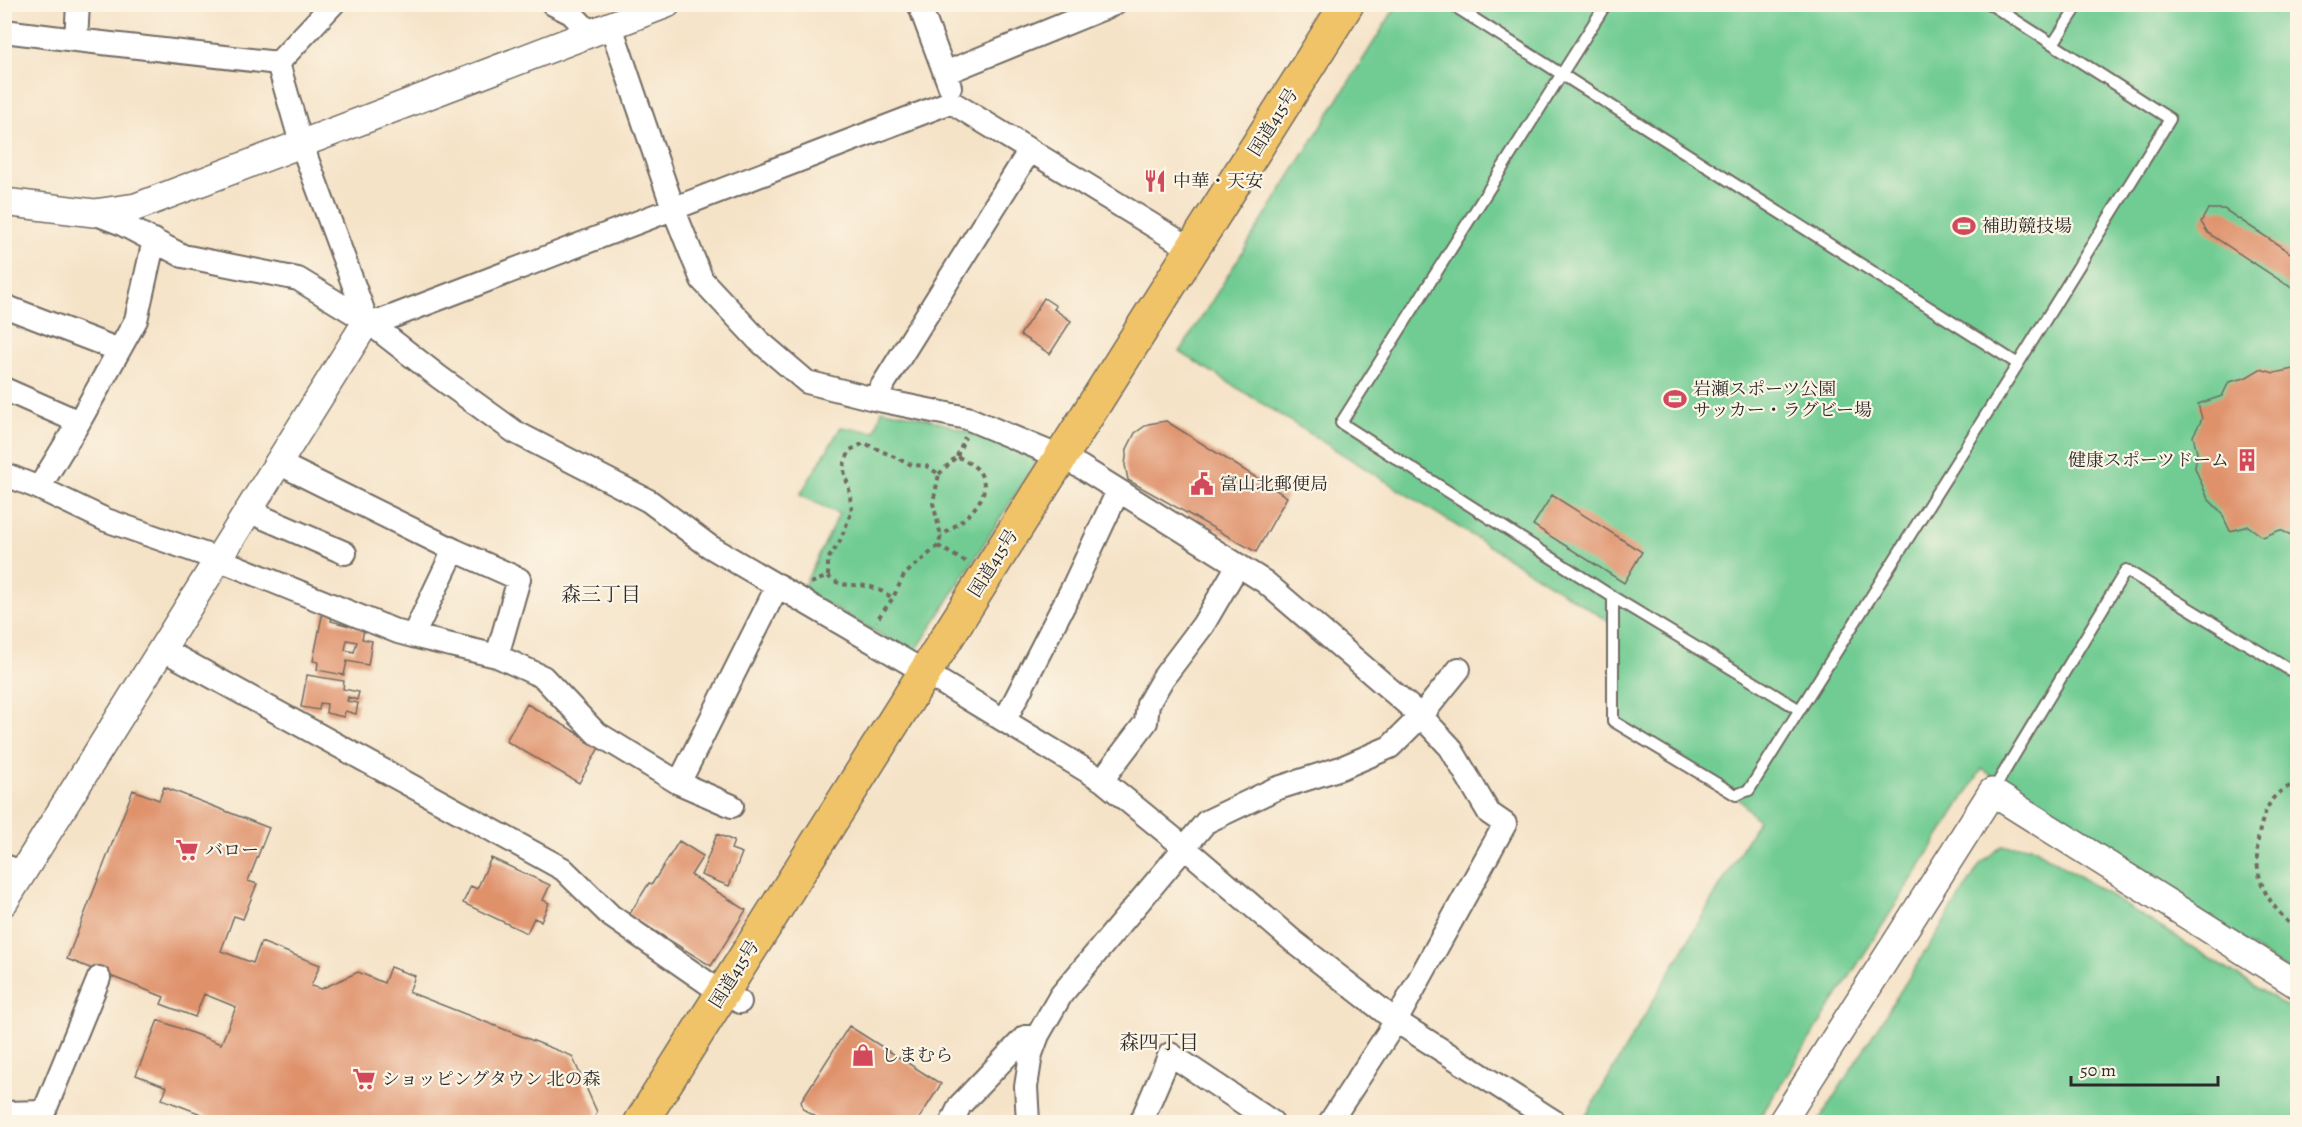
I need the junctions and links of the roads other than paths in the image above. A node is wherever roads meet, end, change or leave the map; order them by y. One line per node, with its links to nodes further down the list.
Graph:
1 (78, 4): 15 (street)
2 (333, 4): 17 (street)
3 (553, 4): 13 (street)
4 (667, 4): 13 (street)
5 (919, 4): 19 (street)
6 (1114, 4): 19 (street)
7 (1347, 4): 27 (highway, 国道415号)
8 (1371, 4): 35 (highway, 国道415号)
9 (1451, 4): 18 (lane)
10 (1606, 4): 18 (lane)
11 (1990, 4): 16 (lane)
12 (2079, 4): 16 (lane)
13 (601, 30): 21 (street); 24 (street)
14 (4, 31): 15 (street)
15 (76, 40): 17 (street)
16 (2053, 44): 31 (lane)
17 (278, 63): 21 (street)
18 (1562, 73): 31 (lane); 46 (lane)
19 (945, 74): 20 (street)
20 (956, 105): 22 (street); 24 (street)
21 (301, 143): 25 (street); 29 (street)
22 (1030, 150): 27 (street); 33 (street)
23 (4, 202): 25 (street)
24 (673, 208): 29 (street); 33 (street)
25 (94, 213): 26 (street)
26 (154, 240): 29 (street); 30 (street)
27 (1193, 250): 35 (highway, 国道415号)
28 (4, 306): 30 (street)
29 (367, 321): 36 (street); 45 (street)
30 (119, 350): 34 (street)
31 (2018, 364): 53 (lane)
32 (4, 389): 34 (street)
33 (874, 399): 35 (street)
34 (79, 422): 38 (street)
35 (1070, 462): 39 (street); 52 (highway, 国道415号)
36 (278, 463): 40 (street); 41 (street)
37 (4, 474): 38 (street)
38 (39, 488): 43 (street)
39 (1118, 490): 44 (street); 55 (street)
40 (248, 511): 42 (street); 43 (street)
41 (454, 550): 47 (street); 49 (street)
42 (345, 553)
43 (218, 559): 47 (street); 48 (street)
44 (1238, 565): 54 (street); 56 (street)
45 (778, 585): 52 (street); 57 (street)
46 (1613, 597): 53 (lane); 53 (lane)
47 (413, 636): 49 (street)
48 (162, 649): 61 (street); 65 (street)
49 (497, 656): 57 (street)
50 (1459, 669): 54 (street)
51 (2298, 675): 58 (lane)
52 (934, 677): 55 (street); 65 (highway, 国道415号)
53 (1800, 710)
54 (1421, 716): 60 (street); 66 (street)
55 (1005, 720): 56 (street)
56 (1102, 780): 60 (street)
57 (678, 783): 59 (street)
58 (1992, 792): 64 (street); 77 (street)
59 (732, 806)
60 (1184, 847): 66 (street); 67 (street)
61 (14, 869): 62 (street)
62 (4, 902)
63 (99, 978): 68 (street)
64 (2298, 985)
65 (731, 997): 69 (highway, 国道415号); 70 (highway, 国道415号)
66 (1396, 1021): 75 (street); 76 (street)
67 (1038, 1035): 71 (street); 72 (street)
68 (4, 1113)
69 (641, 1122)
70 (666, 1122)
71 (952, 1122)
72 (1028, 1122)
73 (1141, 1122): 74 (street)
74 (1272, 1122)
75 (1330, 1122)
76 (1556, 1122)
77 (1782, 1122)

